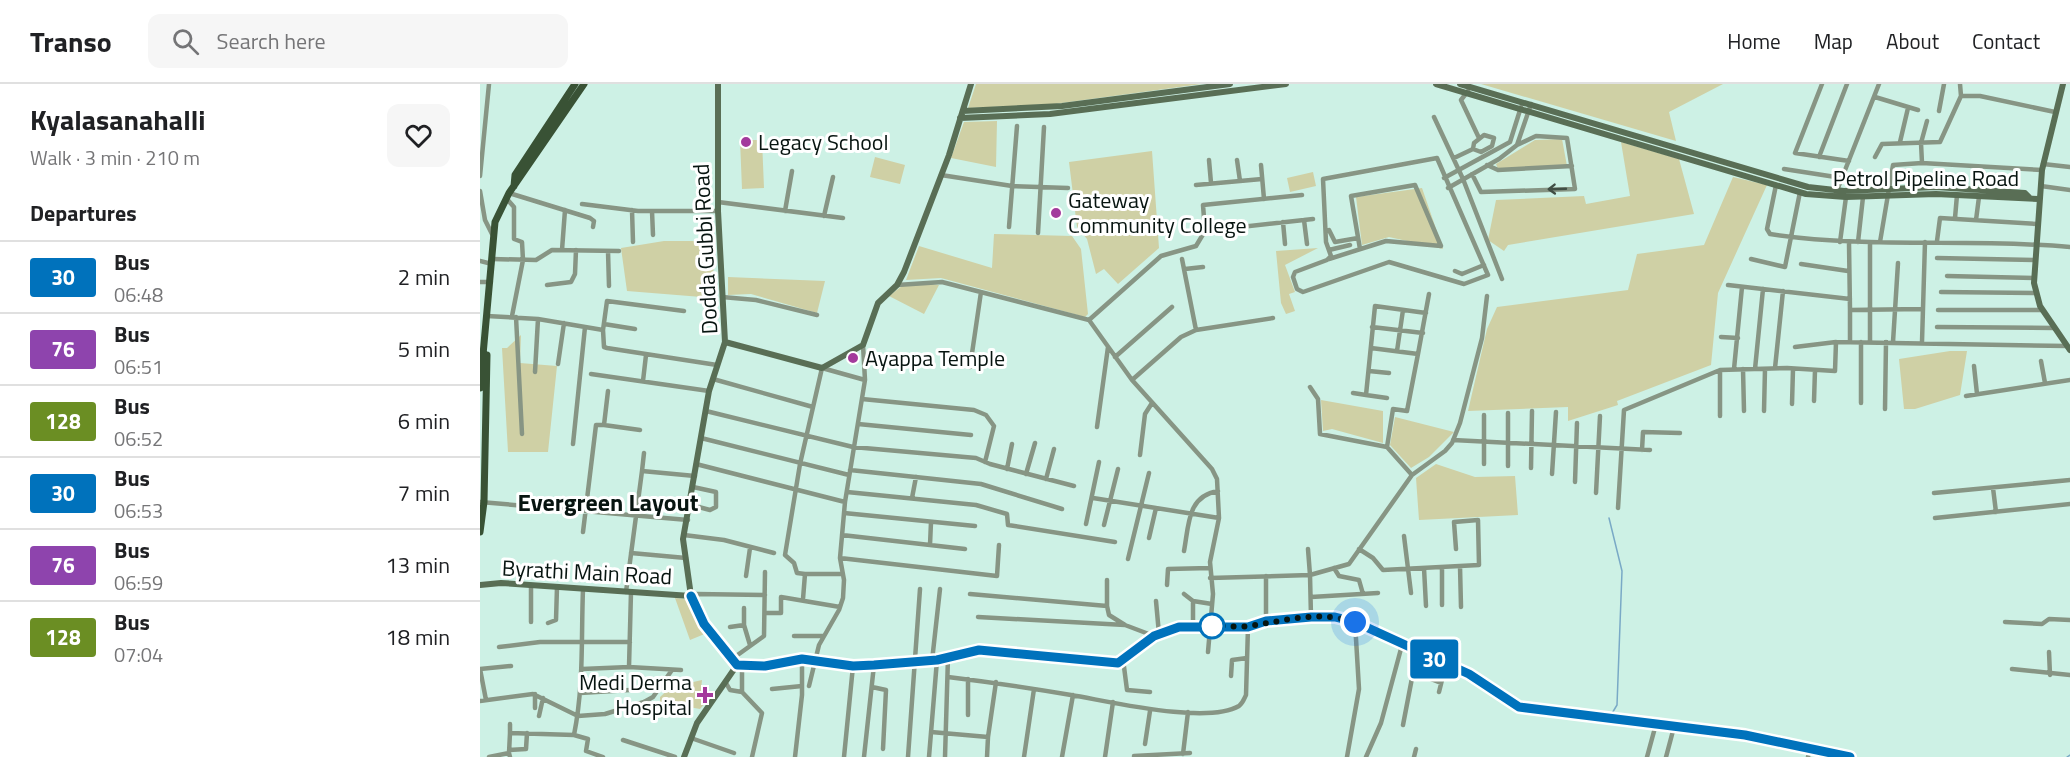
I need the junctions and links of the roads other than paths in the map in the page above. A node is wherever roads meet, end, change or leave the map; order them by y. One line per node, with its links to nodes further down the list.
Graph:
1 (489, 84): 22 (street)
2 (575, 84): 69 (main road)
3 (584, 84): 69 (main road)
4 (718, 84): 88 (main road, Dodda Gubbi Road)
5 (971, 84): 28 (main road)
6 (1230, 84): 17 (main road)
7 (1286, 84): 17 (main road)
8 (1436, 84): 16 (main road, Petrol Pipeline Road)
9 (1460, 84): 16 (main road, Petrol Pipeline Road)
10 (1822, 84): 41 (street)
11 (1847, 84): 41 (street)
12 (1879, 84): 19 (street)
13 (1944, 84): 26 (street)
14 (1960, 84): 18 (street)
15 (2063, 84): 27 (main road)
16 (1468, 92): 21 (main road, Petrol Pipeline Road); 34 (street)
17 (1157, 96): 28 (main road)
18 (1961, 96): 27 (street); 37 (street)
19 (1875, 97): 24 (street); 47 (street)
20 (480, 105): 22 (street)
21 (1521, 105): 23 (main road, Petrol Pipeline Road); 44 (street)
22 (487, 106): 32 (street)
23 (1530, 107): 36 (main road, Petrol Pipeline Road); 38 (street)
24 (1908, 108): 25 (street); 35 (street)
25 (1918, 111)
26 (1939, 111)
27 (2055, 112): 52 (main road)
28 (961, 114): 58 (main road)
29 (1434, 117): 43 (street)
30 (1927, 121): 37 (street)
31 (1017, 126): 70 (street)
32 (482, 127): 40 (street)
33 (1044, 127): 72 (street)
34 (1479, 138): 39 (street); 39 (street)
35 (1900, 142): 37 (street); 42 (street)
36 (1651, 143): 67 (main road, Petrol Pipeline Road); 79 (main road, Petrol Pipeline Road)
37 (1921, 143): 48 (street)
38 (1517, 145): 50 (street); 51 (street)
39 (1473, 149): 43 (street)
40 (481, 157): 59 (street)
41 (1819, 157): 47 (street)
42 (1875, 157)
43 (1454, 158): 56 (street)
44 (1482, 158): 50 (street); 56 (street)
45 (1209, 160): 66 (street)
46 (1238, 160): 65 (street)
47 (1849, 161): 62 (street)
48 (1922, 163): 52 (street); 78 (street)
49 (1261, 165): 63 (street)
50 (1488, 166): 51 (street); 57 (street)
51 (1572, 166): 57 (street, one-way to 57)
52 (2042, 167): 53 (street); 71 (main road)
53 (2070, 167)
54 (1784, 169): 62 (street)
55 (792, 171): 94 (street)
56 (1460, 171): 61 (street); 64 (street)
57 (1472, 174): 64 (street)
58 (941, 175): 70 (street); 153 (main road)
59 (480, 176)
60 (833, 177): 95 (street)
61 (1444, 178): 74 (street); 103 (street)
62 (1842, 178): 79 (street)
63 (1262, 179): 65 (street); 86 (street)
64 (1463, 179): 74 (street); 149 (street)
65 (1239, 181): 66 (street)
66 (1211, 183): 68 (street)
67 (1776, 184): 77 (main road, Petrol Pipeline Road); 111 (street)
68 (1196, 185)
69 (514, 186): 81 (main road)
70 (1012, 186): 72 (street); 106 (street)
71 (2041, 186): 75 (street); 87 (main road)
72 (1041, 187): 73 (street); 108 (street)
73 (1068, 188)
74 (1448, 188): 142 (street)
75 (2070, 190)
76 (480, 191): 99 (street)
77 (1800, 192): 79 (main road, Petrol Pipeline Road); 111 (street)
78 (1887, 192): 79 (main road, Petrol Pipeline Road); 80 (main road, Petrol Pipeline Road); 83 (main road, Petrol Pipeline Road); 85 (main road, Petrol Pipeline Road); 118 (street)
79 (1836, 193): 84 (main road, Petrol Pipeline Road)
80 (1975, 194): 83 (main road, Petrol Pipeline Road); 87 (main road, Petrol Pipeline Road); 101 (street)
81 (508, 195): 90 (street); 109 (main road); 136 (street)
82 (1302, 195): 86 (street)
83 (1957, 195): 97 (street)
84 (1846, 197): 85 (main road, Petrol Pipeline Road); 115 (street)
85 (1863, 197): 116 (street)
86 (1264, 199): 107 (street)
87 (2038, 199): 104 (main road)
88 (718, 202): 93 (main road, Dodda Gubbi Road); 94 (street)
89 (582, 204): 91 (street)
90 (565, 210): 105 (street); 127 (street)
91 (632, 210): 92 (street); 114 (street)
92 (652, 211): 93 (street); 110 (street)
93 (718, 211): 165 (main road, Dodda Gubbi Road)
94 (785, 211): 95 (street)
95 (824, 216): 96 (street)
96 (843, 218)
97 (1955, 218): 101 (street); 113 (street)
98 (1313, 219): 100 (street)
99 (483, 220): 109 (street)
100 (1304, 220): 102 (street); 122 (street)
101 (1976, 220): 104 (street)
102 (1283, 222): 107 (street); 121 (street)
103 (1327, 224): 112 (street); 129 (street)
104 (2037, 224): 123 (main road)
105 (593, 227)
106 (1009, 227)
107 (1205, 231): 183 (street)
108 (1038, 232)
109 (492, 234): 139 (main road)
110 (653, 234)
111 (1790, 237): 115 (street); 135 (street)
112 (1358, 238): 126 (street); 126 (street)
113 (1937, 241): 119 (street); 123 (street)
114 (633, 242)
115 (1840, 242): 120 (street)
116 (1857, 242): 117 (street); 120 (street)
117 (1870, 242): 118 (street); 169 (street)
118 (1880, 242): 119 (street)
119 (1925, 242): 171 (street)
120 (1849, 243): 146 (street)
121 (1285, 244)
122 (1307, 244)
123 (2036, 244): 125 (street); 137 (main road)
124 (1350, 246): 129 (street)
125 (2070, 247)
126 (1360, 249): 134 (street)
127 (562, 250): 128 (street); 136 (street)
128 (576, 250): 130 (street); 152 (street)
129 (1329, 250): 134 (street)
130 (608, 251): 131 (street); 155 (street)
131 (619, 251)
132 (1937, 258): 137 (street)
133 (1182, 259): 144 (street)
134 (1329, 259): 142 (street)
135 (1751, 259)
136 (523, 260): 139 (street); 180 (street)
137 (2035, 260): 148 (main road)
138 (480, 261): 139 (street)
139 (492, 261): 151 (main road)
140 (1898, 263): 170 (street)
141 (1802, 264): 146 (street)
142 (1484, 265): 145 (street)
143 (1203, 267): 144 (street)
144 (1185, 269): 191 (street)
145 (1455, 271)
146 (1848, 271): 166 (street)
147 (1947, 276): 148 (street)
148 (2034, 278): 161 (main road)
149 (1502, 279)
150 (480, 282): 151 (street)
151 (491, 282): 179 (main road)
152 (547, 285)
153 (897, 285): 158 (street); 204 (main road)
154 (1728, 285): 156 (street)
155 (609, 286)
156 (1742, 287): 157 (street); 195 (street)
157 (1763, 289): 159 (street); 223 (street)
158 (981, 291): 183 (street); 218 (street)
159 (1783, 291): 166 (street); 220 (street)
160 (1941, 292): 161 (street)
161 (2035, 293): 175 (main road)
162 (1430, 294): 177 (street)
163 (1487, 296): 274 (street)
164 (599, 297): 167 (street)
165 (722, 297): 178 (street); 196 (main road, Dodda Gubbi Road)
166 (1850, 299): 173 (street)
167 (607, 301): 176 (street); 186 (street)
168 (1172, 307): 213 (street)
169 (1871, 309): 170 (street); 173 (street); 200 (street)
170 (1894, 309): 171 (street); 202 (street)
171 (1922, 309): 203 (street)
172 (1403, 310): 177 (street); 187 (street); 192 (street)
173 (1850, 310): 198 (street)
174 (1938, 310): 175 (street)
175 (2042, 310): 189 (main road)
176 (684, 311)
177 (1426, 313): 193 (street)
178 (817, 315)
179 (487, 316): 180 (street); 207 (main road)
180 (514, 317): 182 (street); 270 (street)
181 (1273, 318): 191 (street)
182 (538, 319): 184 (street); 229 (street)
183 (1089, 320): 205 (street)
184 (564, 323): 185 (street); 215 (street)
185 (585, 327): 186 (street); 278 (street)
186 (604, 327): 190 (street); 212 (street)
187 (1372, 327): 192 (street); 208 (street)
188 (1937, 327): 189 (street)
189 (2054, 328): 209 (main road)
190 (635, 329)
191 (1196, 330): 234 (street)
192 (1400, 330): 193 (street); 210 (street)
193 (1423, 333): 211 (street)
194 (1721, 337): 195 (street)
195 (1738, 338): 221 (street)
196 (725, 342): 216 (main road); 219 (main road, Dodda Gubbi Road)
197 (1836, 342): 198 (street); 206 (street); 227 (street)
198 (1850, 342): 199 (street)
199 (1861, 342): 200 (street); 250 (street)
200 (1870, 342): 201 (street)
201 (1886, 342): 202 (street); 253 (street)
202 (1893, 342): 203 (street)
203 (1922, 342): 209 (street)
204 (863, 345): 219 (main road); 233 (street)
205 (1108, 347): 213 (street); 267 (street)
206 (1795, 347)
207 (484, 348): 239 (main road); 263 (main road)
208 (1371, 348): 210 (street); 228 (street)
209 (2068, 348)
210 (1397, 351): 211 (street)
211 (1418, 354): 283 (street)
212 (646, 355): 216 (street); 236 (street)
213 (1115, 357): 234 (street)
214 (2041, 362): 237 (street)
215 (558, 364)
216 (717, 365): 232 (main road)
217 (1974, 366): 243 (street)
218 (970, 367)
219 (822, 368): 233 (street); 252 (street)
220 (1775, 368): 224 (street); 225 (street)
221 (1734, 369): 222 (street); 226 (street)
222 (1743, 369): 223 (street); 256 (street)
223 (1755, 369): 224 (street)
224 (1765, 369): 257 (street)
225 (1793, 369): 227 (street); 251 (street)
226 (1720, 370): 262 (street); 287 (street)
227 (1815, 370): 248 (street)
228 (1369, 371): 230 (street); 244 (street)
229 (535, 372)
230 (1389, 373)
231 (591, 374): 236 (street)
232 (713, 379): 241 (main road); 252 (street)
233 (865, 380): 247 (street)
234 (1132, 380): 249 (street)
235 (2070, 380): 237 (street)
236 (643, 381): 241 (street)
237 (2045, 383): 243 (street)
238 (1310, 387): 283 (street)
239 (480, 388)
240 (608, 391): 266 (street)
241 (710, 391): 254 (main road)
242 (1353, 393): 244 (street)
243 (1977, 394): 245 (street)
244 (1366, 395): 246 (street)
245 (1966, 396)
246 (1387, 398)
247 (862, 399): 265 (street); 292 (street)
248 (1814, 401)
249 (1152, 403): 291 (street); 316 (street)
250 (1861, 403)
251 (1792, 404)
252 (813, 407): 272 (street)
253 (1885, 409)
254 (706, 411): 272 (street); 273 (main road)
255 (1532, 411): 280 (street)
256 (1744, 411)
257 (1764, 411)
258 (1556, 412): 281 (street)
259 (1508, 413): 277 (street)
260 (1484, 415): 275 (street)
261 (1600, 416): 285 (street)
262 (1720, 416)
263 (482, 423): 323 (main road)
264 (1577, 423): 284 (street)
265 (858, 424): 271 (street); 282 (street)
266 (604, 425): 268 (street); 331 (street)
267 (1096, 427)
268 (640, 430)
269 (1680, 433): 288 (street)
270 (522, 434)
271 (971, 435)
272 (806, 437): 282 (street); 295 (street)
273 (701, 438): 294 (main road); 295 (street)
274 (1453, 440): 275 (street); 306 (street)
275 (1484, 441): 277 (street); 296 (street)
276 (1035, 442): 304 (street)
277 (1507, 443): 280 (street); 297 (street)
278 (573, 444)
279 (1012, 444): 299 (street)
280 (1531, 444): 281 (street); 298 (street)
281 (1555, 445): 284 (street); 305 (street)
282 (854, 447): 292 (street); 302 (street)
283 (1387, 447): 306 (street)
284 (1577, 447): 285 (street); 311 (street)
285 (1598, 447): 287 (street); 319 (street)
286 (1054, 449): 309 (street)
287 (1621, 449): 288 (street); 329 (street)
288 (1642, 450): 289 (street)
289 (1650, 450)
290 (644, 453): 301 (street)
291 (1140, 455)
292 (985, 462): 299 (street)
293 (1099, 462): 321 (street)
294 (696, 464): 307 (main road); 315 (street)
295 (800, 464): 302 (street); 315 (street)
296 (1484, 464)
297 (1508, 466)
298 (1531, 468)
299 (1007, 469): 304 (street)
300 (1118, 469): 322 (street)
301 (642, 471): 307 (street); 335 (street)
302 (850, 473): 308 (street); 317 (street)
303 (1149, 473): 327 (street)
304 (1026, 474): 309 (street)
305 (1552, 474)
306 (1412, 475): 355 (street)
307 (695, 476): 313 (main road)
308 (916, 477): 320 (street); 330 (street)
309 (1046, 479): 312 (street)
310 (2070, 480): 314 (street)
311 (1575, 482)
312 (1074, 486)
313 (693, 487): 326 (main road); 326 (street)
314 (1993, 488): 318 (street); 332 (street)
315 (796, 490): 324 (street); 370 (street)
316 (1218, 491): 334 (street); 336 (street)
317 (847, 492): 320 (street); 324 (street)
318 (1934, 493)
319 (1596, 494)
320 (912, 498): 349 (street)
321 (1092, 498): 322 (street); 340 (street)
322 (1110, 501): 327 (street); 341 (street)
323 (482, 502): 331 (street); 343 (main road)
324 (845, 502): 333 (street)
325 (2070, 504): 332 (street)
326 (691, 505): 338 (main road)
327 (1141, 506): 328 (street); 362 (street)
328 (1156, 508): 334 (street); 348 (street)
329 (1618, 508)
330 (1062, 509)
331 (584, 510): 335 (street); 344 (street)
332 (1996, 512): 337 (street)
333 (844, 513): 339 (street); 346 (street)
334 (1191, 514): 336 (street); 357 (street)
335 (636, 515): 338 (street); 358 (street)
336 (1218, 518): 365 (street)
337 (1935, 518)
338 (688, 520): 345 (main road)
339 (931, 522): 342 (street); 350 (street)
340 (1086, 524)
341 (1104, 525)
342 (975, 526)
343 (480, 532)
344 (583, 532)
345 (684, 535): 352 (street); 360 (main road)
346 (842, 535): 350 (street); 361 (street)
347 (1404, 536): 368 (street)
348 (1149, 538)
349 (1115, 542)
350 (930, 545): 353 (street)
351 (999, 545): 361 (street)
352 (750, 548): 359 (street); 373 (street)
353 (965, 549)
354 (1308, 549): 372 (street)
355 (1359, 549): 366 (street); 368 (street)
356 (1456, 549): 363 (street)
357 (1184, 551)
358 (631, 553): 360 (street); 384 (street)
359 (774, 553)
360 (686, 558): 391 (main road)
361 (840, 558): 371 (street)
362 (1128, 559)
363 (1460, 566): 364 (street); 401 (street)
364 (1442, 567): 367 (street); 397 (street)
365 (1210, 568): 375 (street); 379 (street)
366 (1334, 568): 372 (street); 389 (street)
367 (1424, 568): 368 (street); 399 (street)
368 (1410, 569): 386 (street)
369 (765, 572): 390 (street)
370 (805, 574): 371 (street); 393 (street)
371 (843, 574): 400 (street)
372 (1310, 575): 374 (street); 392 (street)
373 (746, 576)
374 (1266, 576): 375 (street); 407 (street)
375 (1210, 578): 396 (street)
376 (1107, 580): 398 (street)
377 (480, 585): 378 (main road, Byrathi Main Road)
378 (531, 585): 380 (main road, Byrathi Main Road); 408 (street)
379 (1167, 585)
380 (557, 587): 381 (main road, Byrathi Main Road); 411 (street)
381 (583, 589): 384 (main road, Byrathi Main Road); 422 (street)
382 (940, 589): 435 (street)
383 (920, 590): 436 (street)
384 (629, 592): 391 (main road, Byrathi Main Road); 421 (street)
385 (1378, 593): 389 (street)
386 (1411, 593)
387 (970, 594): 398 (street)
388 (1184, 594): 395 (street)
389 (1363, 594): 392 (street)
390 (765, 595): 391 (street); 403 (street)
391 (691, 596): 431 (main road)
392 (1311, 597): 405 (street)
393 (803, 599): 400 (street); 403 (street)
394 (1156, 601): 418 (street)
395 (1193, 601): 396 (street); 414 (street)
396 (1212, 604): 415 (street)
397 (1442, 605)
398 (1107, 606): 413 (street)
399 (1426, 606)
400 (840, 607): 420 (street)
401 (1461, 607)
402 (744, 608): 412 (street)
403 (765, 613): 423 (street)
404 (978, 617): 413 (street)
405 (1311, 617): 407 (main road); 409 (main road)
406 (2070, 620): 410 (street)
407 (1266, 621): 417 (main road)
408 (531, 622)
409 (1355, 622): 424 (main road); 516 (street)
410 (2005, 622)
411 (548, 623)
412 (744, 625): 416 (street); 423 (street)
413 (1125, 625): 418 (street)
414 (1193, 625): 415 (main road); 418 (main road)
415 (1210, 626): 417 (main road); 426 (street)
416 (730, 627)
417 (1248, 627): 430 (street)
418 (1157, 635): 434 (main road)
419 (794, 636): 420 (street)
420 (824, 636): 433 (street)
421 (630, 642): 422 (street); 442 (street)
422 (580, 643): 425 (street); 443 (street)
423 (750, 645): 431 (street)
424 (1402, 645): 427 (main road); 517 (street)
425 (500, 647)
426 (1208, 652)
427 (1417, 652): 437 (main road); 447 (street)
428 (2049, 652): 448 (street)
429 (948, 657): 434 (main road); 435 (main road); 451 (street)
430 (1247, 658): 450 (street); 476 (street)
431 (732, 659): 438 (main road)
432 (802, 659): 433 (main road); 438 (main road); 456 (street)
433 (814, 659): 441 (main road); 457 (street)
434 (1123, 659): 463 (street)
435 (934, 661): 436 (main road); 484 (street)
436 (914, 663): 439 (main road); 509 (street)
437 (1446, 664): 455 (street); 481 (main road)
438 (739, 665): 454 (main road); 462 (street)
439 (874, 665): 441 (main road); 458 (street)
440 (511, 666): 470 (street)
441 (853, 666): 507 (street)
442 (629, 667): 443 (street); 445 (street)
443 (582, 669): 465 (street)
444 (2012, 669): 448 (street)
445 (672, 670): 446 (street); 479 (street)
446 (681, 670)
447 (1413, 672): 455 (street); 482 (street)
448 (2050, 675): 449 (street)
449 (2070, 675)
450 (1231, 676)
451 (948, 677): 452 (street); 487 (street)
452 (968, 679): 453 (street); 477 (street)
453 (996, 682): 460 (street); 489 (street)
454 (726, 683): 462 (street); 490 (main road)
455 (1441, 683): 464 (street)
456 (802, 686): 459 (street); 506 (street)
457 (808, 686)
458 (872, 687): 493 (street); 508 (street)
459 (772, 689)
460 (1034, 689): 467 (street); 513 (street)
461 (630, 690): 465 (street)
462 (742, 692): 505 (street)
463 (1150, 692)
464 (1439, 692)
465 (580, 693): 479 (street)
466 (535, 694): 468 (street); 469 (street); 474 (street)
467 (1073, 695): 472 (street); 514 (street)
468 (510, 696): 470 (street); 473 (street)
469 (543, 698): 478 (street); 479 (street)
470 (486, 700): 471 (street)
471 (480, 701)
472 (1113, 702): 475 (street); 515 (street)
473 (510, 703)
474 (535, 708)
475 (1150, 711): 476 (street); 492 (street)
476 (1188, 712): 499 (street)
477 (968, 715)
478 (539, 716)
479 (578, 716): 488 (street)
480 (510, 724): 485 (street)
481 (1656, 724): 483 (main road); 519 (street)
482 (1402, 725)
483 (1674, 727): 495 (main road); 520 (street)
484 (932, 732): 487 (street); 510 (street)
485 (510, 733): 486 (street); 496 (street)
486 (527, 733): 488 (street); 496 (street)
487 (946, 733): 489 (street); 511 (street)
488 (574, 735): 502 (street)
489 (988, 736): 512 (street)
490 (691, 738): 497 (street); 504 (main road)
491 (623, 740): 503 (street)
492 (1145, 744)
493 (884, 749)
494 (1416, 749): 518 (street)
495 (1810, 749): 521 (street); 522 (main road)
496 (510, 753): 501 (street)
497 (734, 753)
498 (1190, 753): 499 (street)
499 (1183, 754): 500 (street)
500 (1134, 756)
501 (489, 757)
502 (603, 757)
503 (675, 757)
504 (684, 757)
505 (752, 757)
506 (795, 757)
507 (844, 757)
508 (864, 757)
509 (908, 757)
510 (929, 757)
511 (945, 757)
512 (987, 757)
513 (1024, 757)
514 (1062, 757)
515 (1105, 757)
516 (1347, 757)
517 (1366, 757)
518 (1414, 757)
519 (1647, 757)
520 (1666, 757)
521 (1808, 757)
522 (1851, 757)

